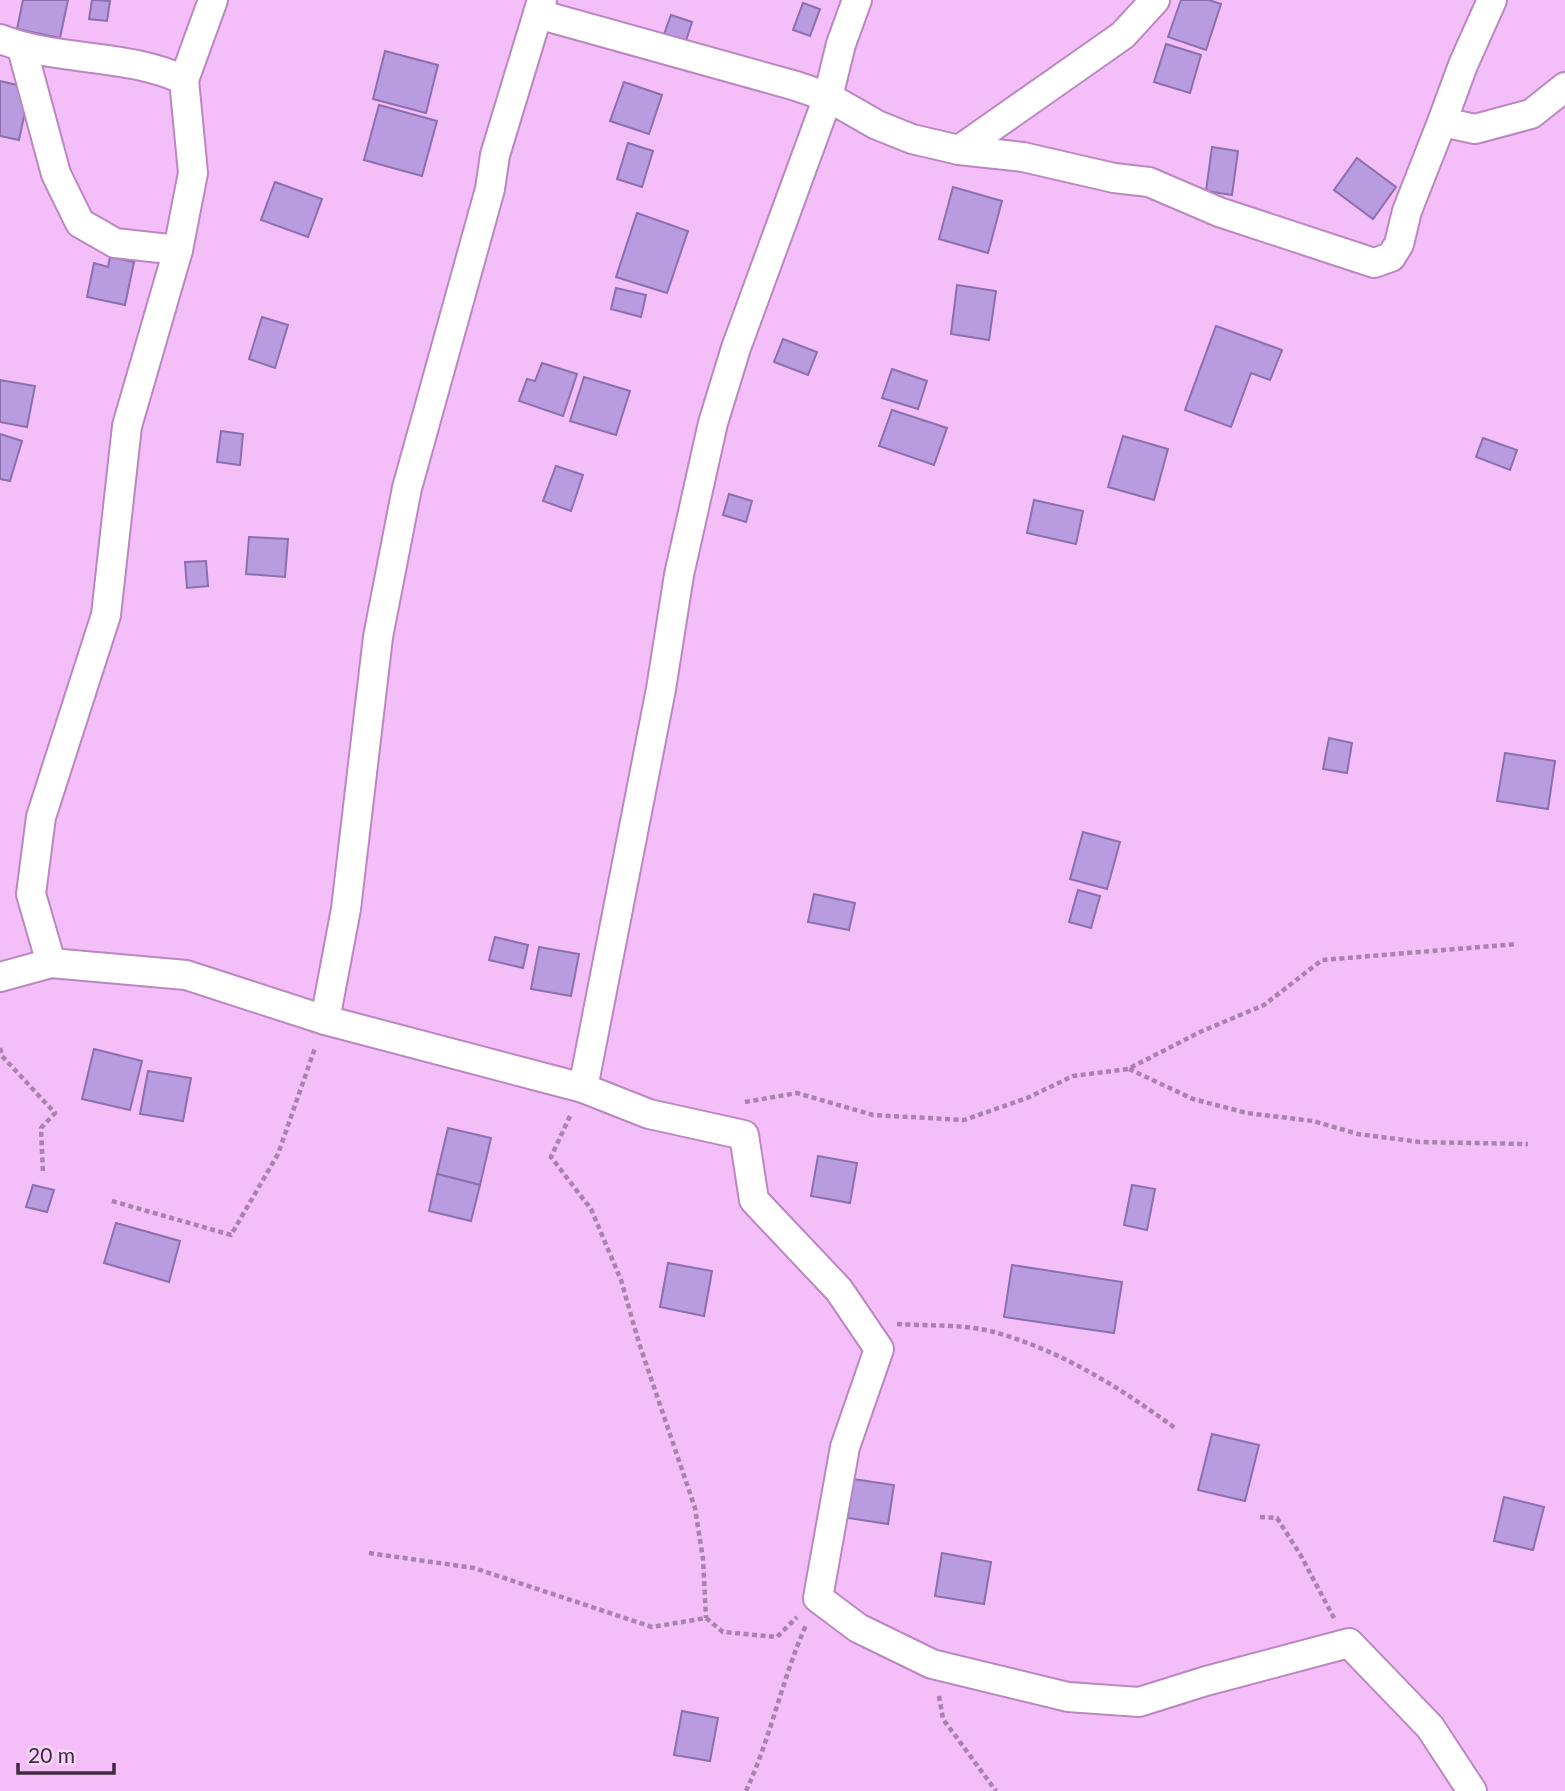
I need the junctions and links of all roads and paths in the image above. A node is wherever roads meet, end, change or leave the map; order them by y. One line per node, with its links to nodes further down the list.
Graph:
1 (213, 0): 7 (street)
2 (857, 0): 9 (street)
3 (1155, 0): 11 (street)
4 (1492, 0): 10 (street)
5 (540, 7): 9 (street); 16 (street)
6 (11, 43): 7 (street); 12 (street)
7 (184, 80): 12 (street)
8 (1565, 87): 10 (street)
9 (828, 97): 11 (street); 19 (street)
10 (1442, 122): 11 (street)
11 (959, 150)
12 (178, 250): 14 (street)
13 (1517, 944): 18 (path)
14 (51, 963): 15 (street); 16 (street)
15 (0, 977)
16 (325, 1020): 19 (street); 23 (path)
17 (0, 1048): 22 (path)
18 (1128, 1069): 20 (path); 21 (path)
19 (583, 1088): 24 (street); 29 (path)
20 (744, 1102)
21 (1528, 1144)
22 (43, 1173)
23 (112, 1201)
24 (861, 1321): 25 (path); 28 (street)
25 (1175, 1428)
26 (1260, 1517): 30 (path)
27 (369, 1553): 29 (path)
28 (818, 1598): 29 (path); 31 (street); 32 (path)
29 (706, 1618)
30 (1349, 1643): 31 (street); 34 (street)
31 (932, 1664): 33 (path)
32 (746, 1791)
33 (996, 1791)
34 (1472, 1791)

